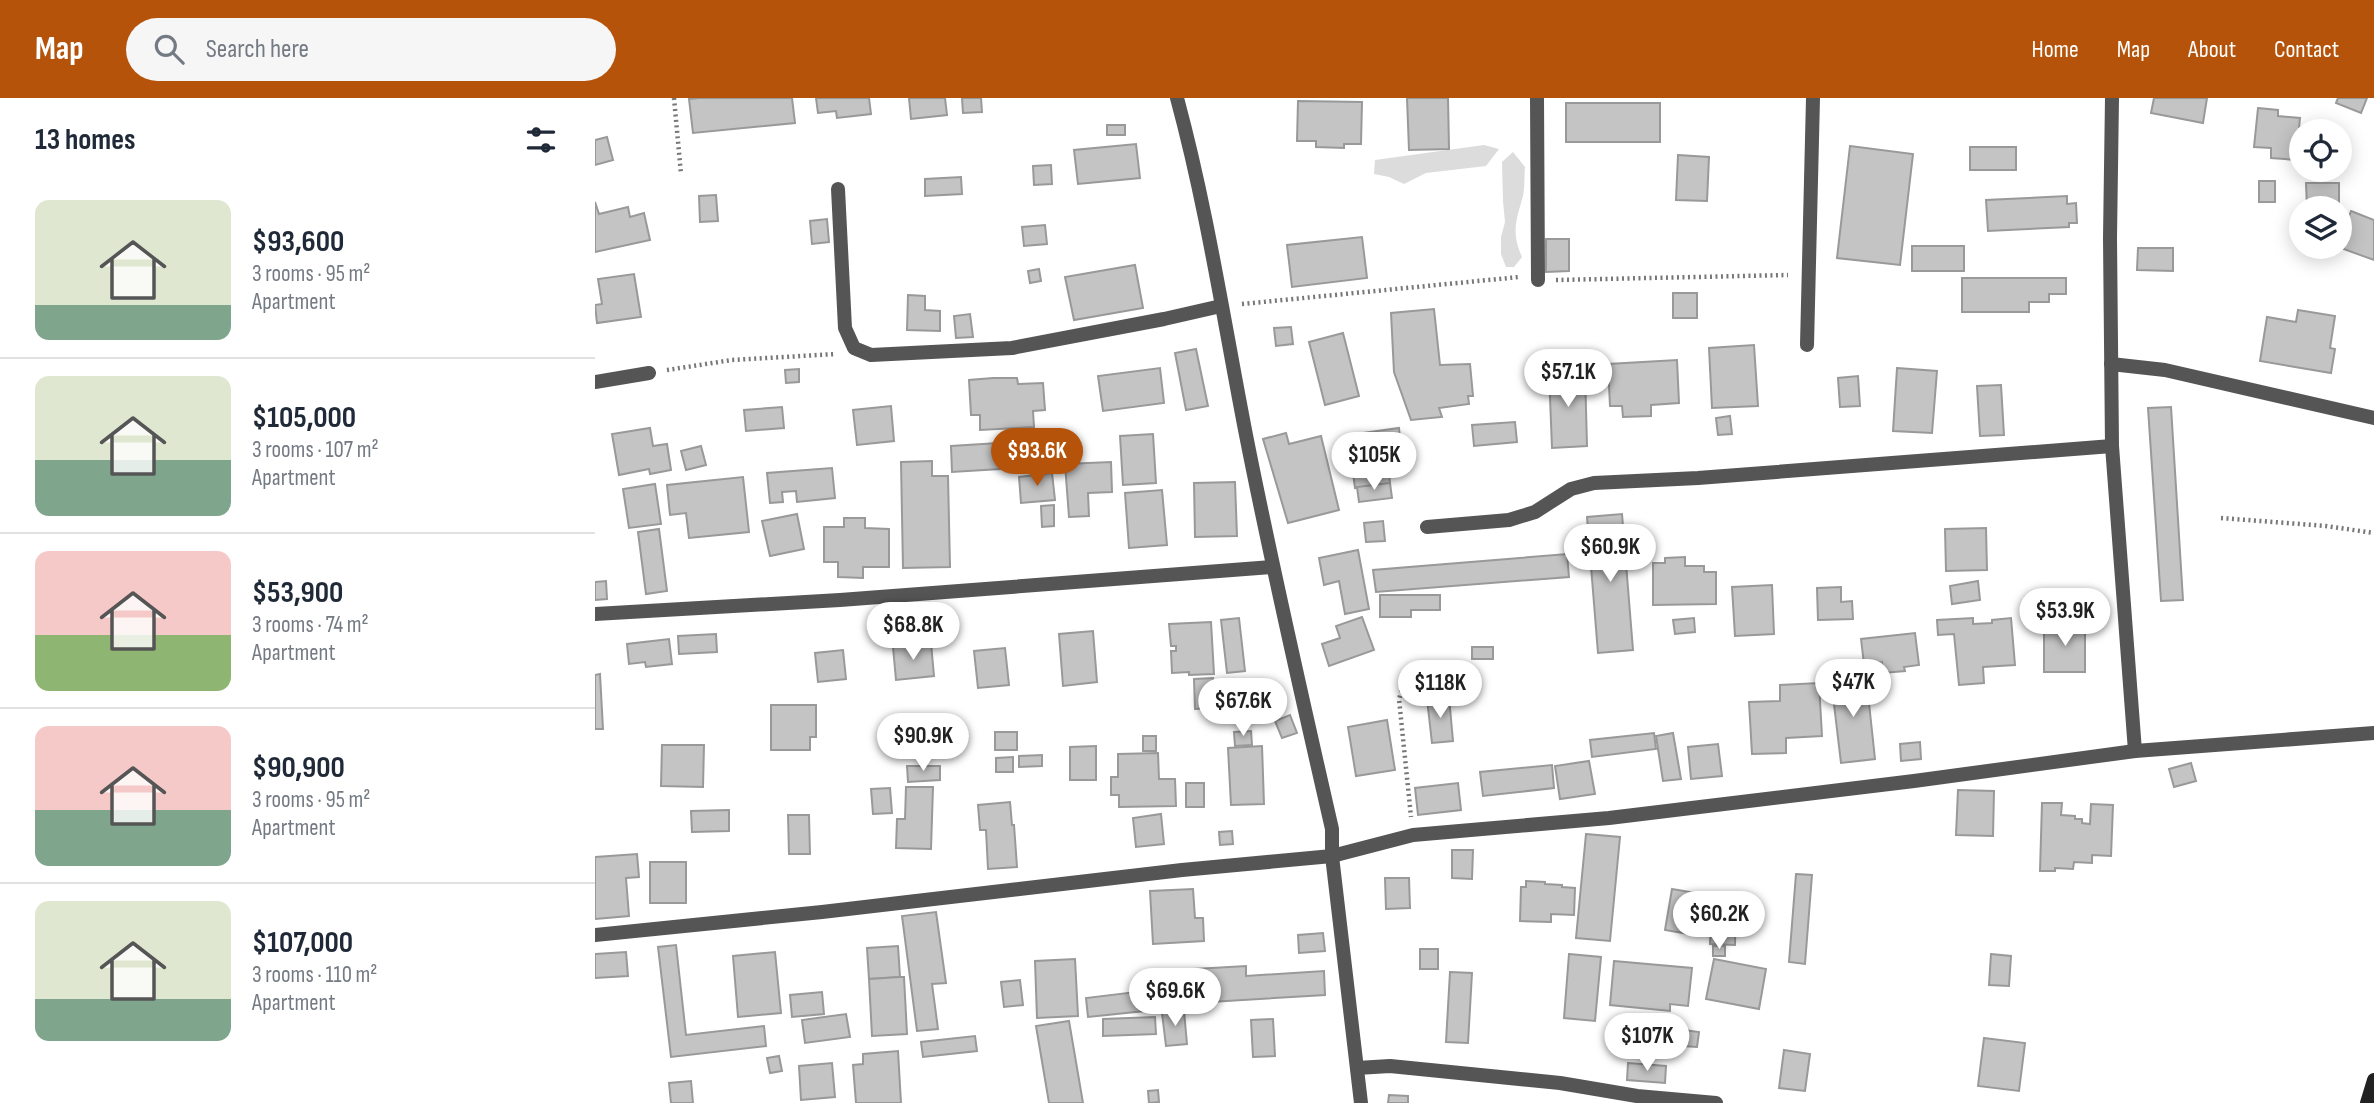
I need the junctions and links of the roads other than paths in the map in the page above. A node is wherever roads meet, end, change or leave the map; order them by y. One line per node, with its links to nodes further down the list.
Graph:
1 (1177, 98): 7 (street)
2 (1537, 98): 6 (street)
3 (1813, 98): 8 (street)
4 (2112, 98): 9 (street)
5 (838, 189): 7 (street)
6 (1538, 280)
7 (1221, 306): 15 (street)
8 (1807, 345)
9 (2111, 364): 12 (street); 13 (street)
10 (649, 373): 11 (street)
11 (595, 383)
12 (2374, 418)
13 (2112, 446): 14 (street); 18 (street)
14 (1427, 527)
15 (1272, 567): 16 (street); 19 (street)
16 (595, 614)
17 (2374, 733): 18 (street)
18 (2134, 751): 19 (street)
19 (1332, 856): 20 (street); 21 (street)
20 (595, 935)
21 (1357, 1068): 23 (street); 24 (street)
22 (2374, 1080): 25 (main road)
23 (1361, 1103)
24 (1716, 1103)
25 (2367, 1103)

